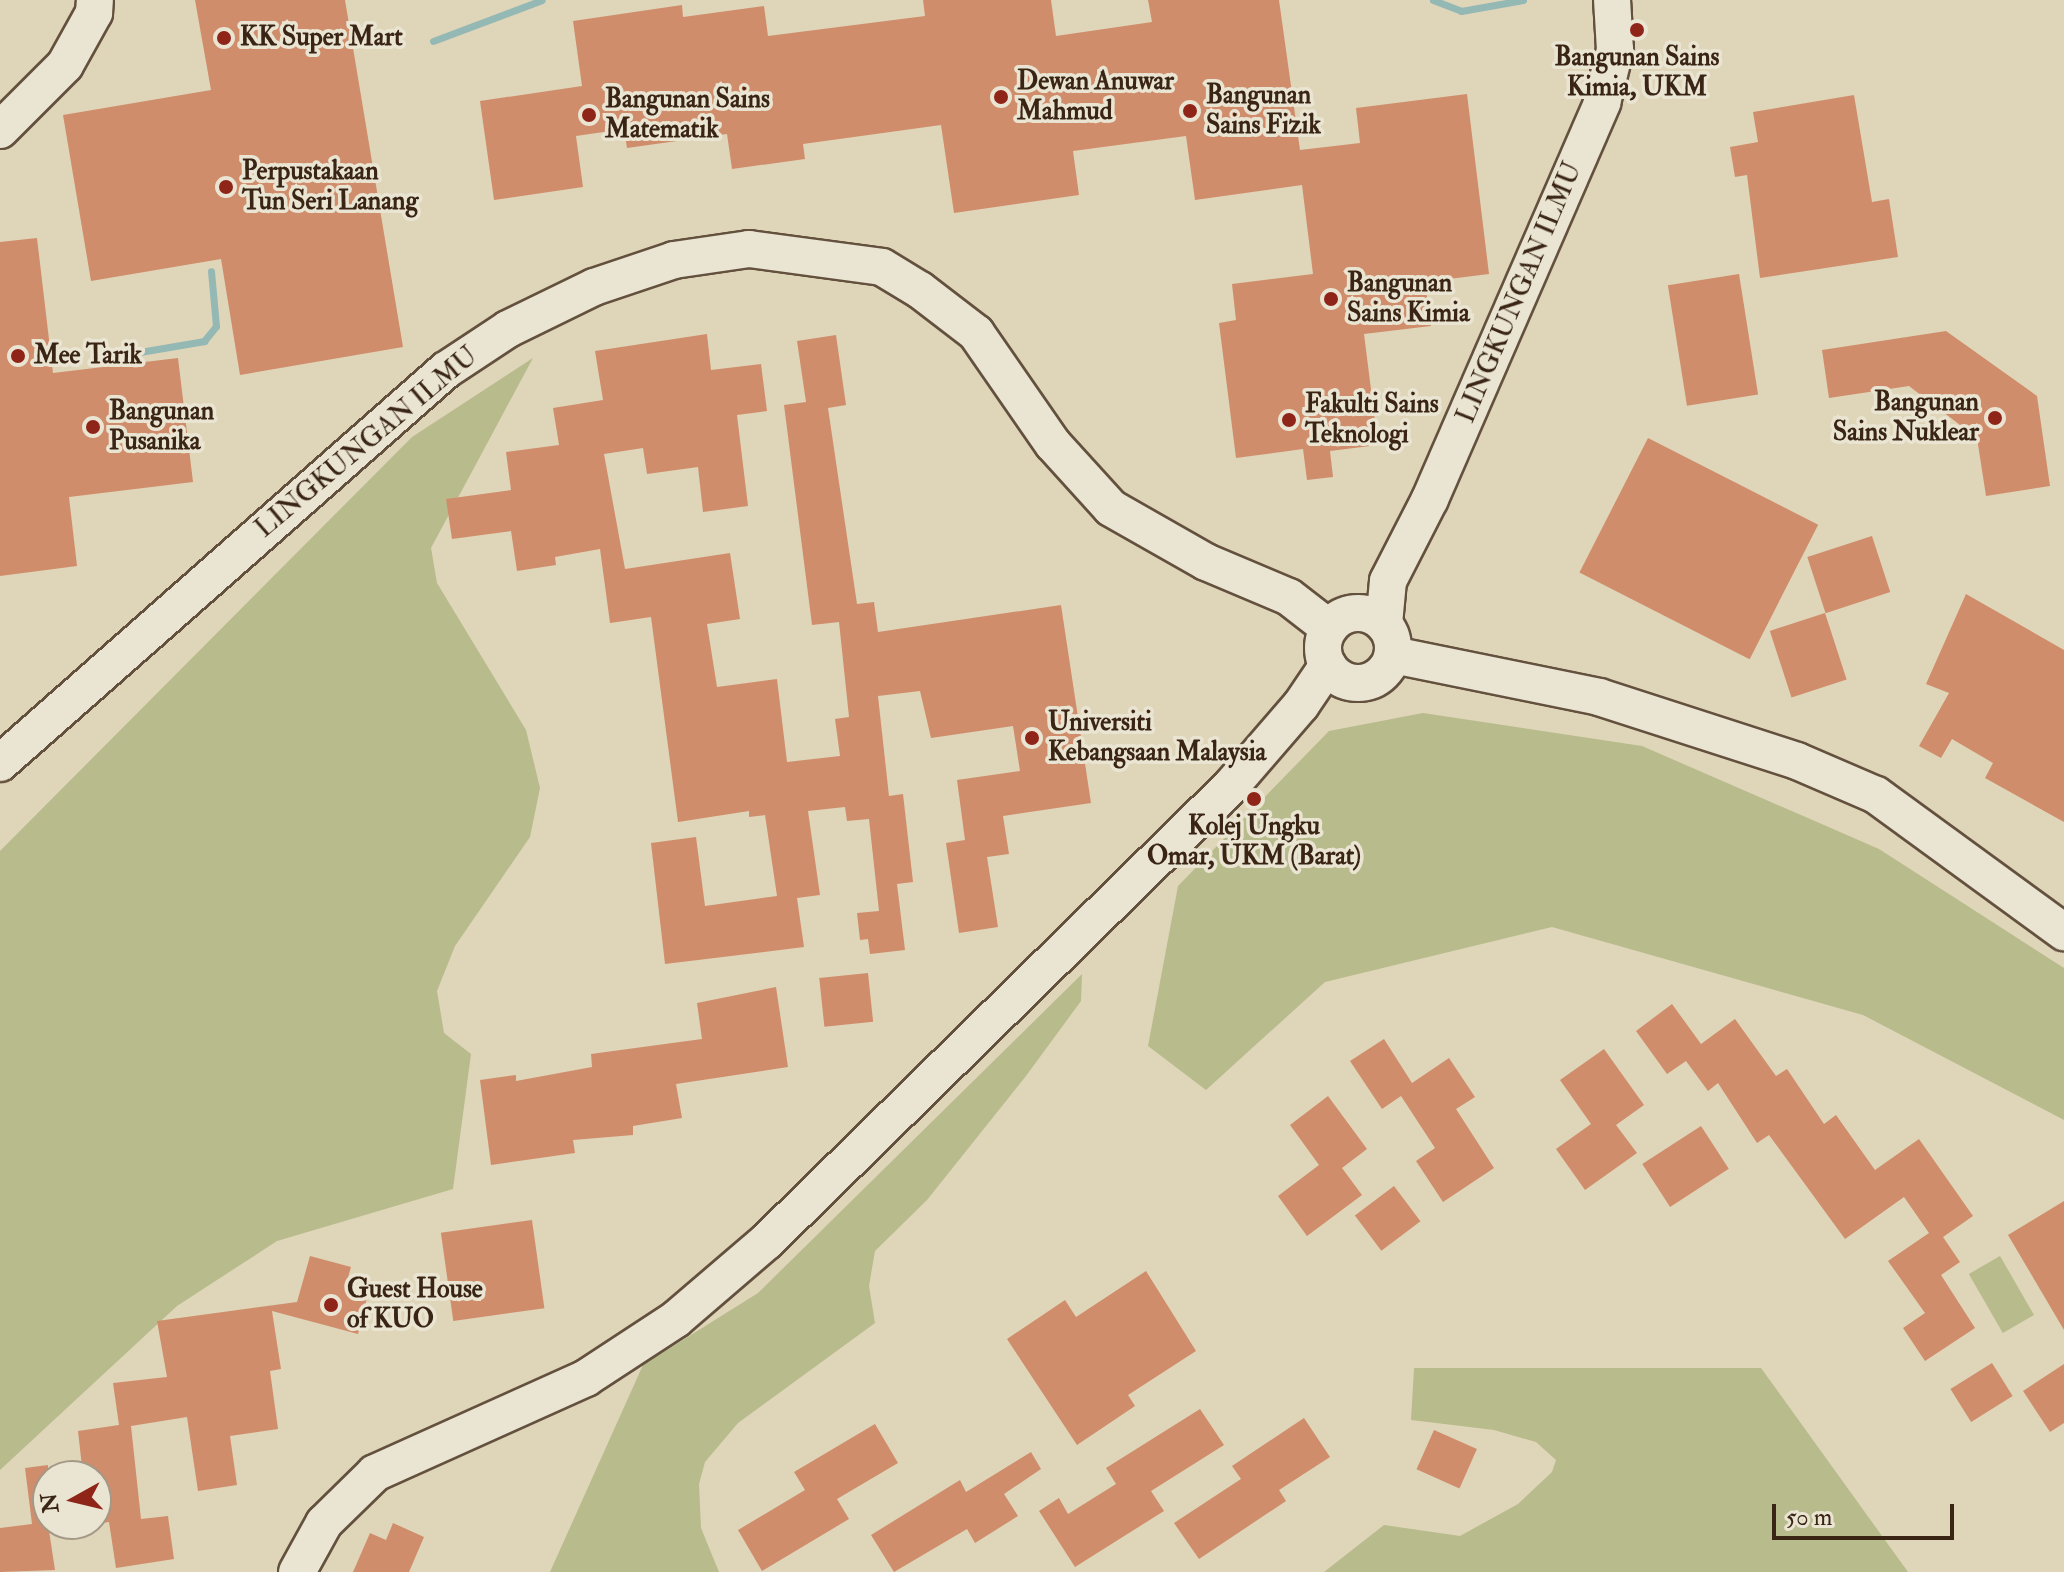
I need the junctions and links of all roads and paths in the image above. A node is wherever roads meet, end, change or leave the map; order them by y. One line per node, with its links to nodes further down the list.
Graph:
1 (95, 0): 3 (street)
2 (1612, 0): 5 (street, LINGKUNGAN ILMU)
3 (0, 130)
4 (1329, 628): 5 (street); 6 (street); 7 (street, LINGKUNGAN ILMU)
5 (1389, 639): 6 (street); 8 (street)
6 (1328, 665): 9 (street)
7 (0, 763)
8 (2064, 932)
9 (297, 1572)

